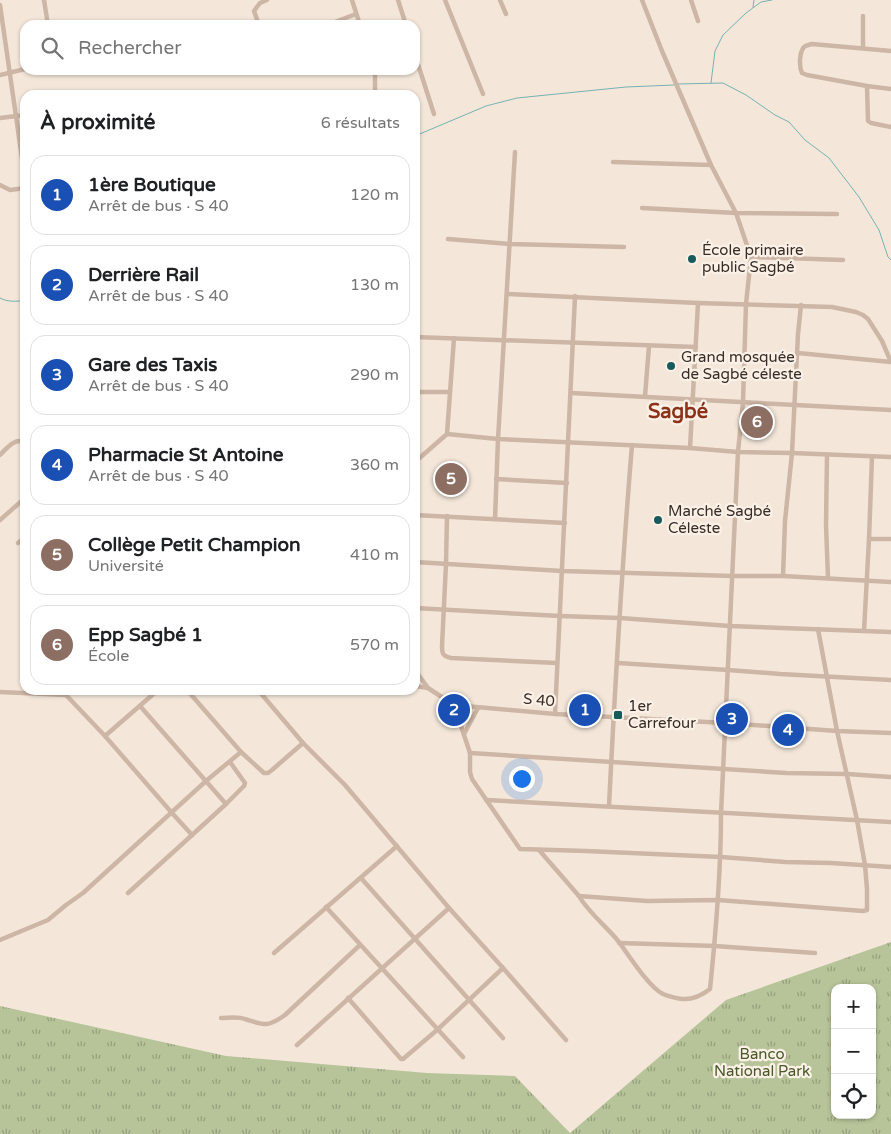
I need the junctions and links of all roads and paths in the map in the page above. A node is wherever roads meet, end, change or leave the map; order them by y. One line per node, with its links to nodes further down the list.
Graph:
1 (44, 0): 13 (street)
2 (267, 0): 14 (street)
3 (352, 0): 10 (street)
4 (398, 0): 17 (street)
5 (445, 0): 30 (street)
6 (500, 0): 11 (street)
7 (642, 0): 39 (street)
8 (691, 0): 18 (street)
9 (0, 5): 19 (street)
10 (356, 14): 15 (street); 16 (street)
11 (506, 14)
12 (863, 16): 20 (street)
13 (47, 20)
14 (257, 20)
15 (340, 20)
16 (358, 20)
17 (404, 20)
18 (698, 21)
19 (2, 38): 23 (street)
20 (863, 48): 21 (street); 27 (street)
21 (891, 51)
22 (20, 70): 23 (street)
23 (10, 72): 24 (street); 32 (street)
24 (0, 75)
25 (376, 75): 29 (street)
26 (420, 75): 31 (street)
27 (867, 86): 28 (street); 35 (street)
28 (891, 89)
29 (375, 90)
30 (484, 94)
31 (434, 114)
32 (16, 116): 33 (street); 34 (street); 36 (street)
33 (20, 116)
34 (0, 118)
35 (891, 127)
36 (20, 144)
37 (515, 152): 46 (street)
38 (613, 162): 39 (street)
39 (711, 165): 43 (street)
40 (0, 185): 41 (street)
41 (20, 189)
42 (642, 208): 43 (street)
43 (736, 212): 44 (street); 48 (street)
44 (836, 214)
45 (448, 239): 46 (street)
46 (510, 244): 47 (street); 50 (street)
47 (624, 247)
48 (751, 257): 49 (street); 53 (street)
49 (843, 260)
50 (507, 294): 51 (street); 57 (street)
51 (576, 296): 52 (street); 58 (street)
52 (698, 302): 53 (street); 60 (street)
53 (746, 304): 54 (street); 68 (street)
54 (801, 305): 61 (street); 62 (street)
55 (420, 336): 56 (street)
56 (454, 338): 57 (street); 63 (street)
57 (504, 340): 58 (street); 72 (street)
58 (573, 343): 59 (street); 65 (street)
59 (649, 346): 60 (street); 66 (street)
60 (696, 347): 67 (street)
61 (798, 353): 62 (street); 69 (street)
62 (891, 362)
63 (450, 392): 64 (street); 71 (street)
64 (420, 393)
65 (571, 393): 66 (street); 74 (street)
66 (645, 396): 67 (street)
67 (693, 399): 68 (street); 76 (street)
68 (743, 402): 69 (street); 77 (street)
69 (795, 406): 70 (street); 78 (street)
70 (891, 410)
71 (447, 434): 72 (street); 83 (street)
72 (498, 439): 74 (street); 84 (street)
73 (20, 440): 79 (street)
74 (568, 443): 75 (street); 85 (street)
75 (632, 445): 76 (street); 97 (street)
76 (690, 448): 77 (street)
77 (738, 452): 78 (street); 98 (street)
78 (792, 453): 80 (street); 99 (street)
79 (0, 455)
80 (826, 455): 81 (street); 100 (street)
81 (872, 457): 82 (street); 92 (street)
82 (891, 457)
83 (420, 458)
84 (496, 479): 85 (street); 89 (street)
85 (567, 483): 91 (street)
86 (20, 502): 90 (street)
87 (420, 515): 88 (street)
88 (447, 516): 89 (street); 95 (street)
89 (495, 519): 91 (street)
90 (0, 520)
91 (565, 523): 96 (street)
92 (869, 539): 93 (street); 101 (street)
93 (891, 539)
94 (420, 562): 95 (street)
95 (446, 564): 96 (street); 104 (street)
96 (562, 571): 97 (street); 105 (street)
97 (623, 572): 98 (street); 106 (street)
98 (733, 576): 99 (street); 107 (street)
99 (783, 576): 100 (street)
100 (828, 578): 101 (street)
101 (866, 581): 102 (street); 109 (street)
102 (891, 582)
103 (420, 608): 104 (street)
104 (444, 609): 105 (street); 111 (street)
105 (560, 616): 106 (street); 111 (street)
106 (620, 618): 107 (street); 112 (street)
107 (730, 626): 108 (street); 113 (street)
108 (818, 629): 109 (street); 115 (street)
109 (864, 631): 110 (street)
110 (891, 632)
111 (557, 663): 128 (street)
112 (618, 663): 113 (street); 129 (street)
113 (728, 670): 115 (street); 130 (street)
114 (420, 677): 118 (street)
115 (827, 677): 116 (street); 131 (street)
116 (891, 680)
117 (420, 687): 118 (street)
118 (428, 688): 125 (street)
119 (0, 692): 120 (street)
120 (20, 693)
121 (66, 695): 134 (street)
122 (152, 695): 126 (street)
123 (191, 695): 136 (street)
124 (262, 695): 135 (street)
125 (454, 705): 127 (street, S 40); 133 (street)
126 (140, 706): 134 (street); 143 (street)
127 (478, 708): 128 (street, S 40); 133 (street)
128 (555, 714): 129 (street, S 40)
129 (614, 718): 130 (street, S 40); 139 (street)
130 (726, 723): 131 (street, S 40); 140 (street)
131 (837, 731): 132 (street, S 40); 141 (street)
132 (891, 733)
133 (464, 734): 137 (street)
134 (105, 736): 147 (street)
135 (303, 742): 136 (street); 152 (street)
136 (241, 752): 138 (street)
137 (470, 753): 139 (street); 144 (street)
138 (230, 762): 143 (street); 145 (street)
139 (612, 762): 140 (street); 146 (street)
140 (724, 769): 141 (street); 148 (street)
141 (847, 774): 142 (street); 149 (street)
142 (891, 777)
143 (206, 781): 145 (street); 147 (street)
144 (486, 800): 146 (street); 153 (street)
145 (226, 804): 151 (street)
146 (609, 806): 148 (street)
147 (172, 813): 151 (street); 164 (street)
148 (721, 814): 149 (street); 154 (street)
149 (857, 820): 150 (street); 155 (street)
150 (891, 822)
151 (192, 835): 158 (street)
152 (397, 846): 157 (street); 162 (street)
153 (539, 850): 154 (street); 159 (street)
154 (721, 857): 155 (street); 160 (street)
155 (865, 865): 156 (street); 160 (street)
156 (891, 867)
157 (361, 878): 161 (street); 163 (street)
158 (128, 893)
159 (578, 896): 160 (street); 165 (street)
160 (718, 900): 167 (street)
161 (326, 907): 166 (street); 168 (street)
162 (449, 908): 163 (street); 171 (street)
163 (414, 939): 170 (street); 173 (street)
164 (0, 940)
165 (619, 942): 167 (street); 167 (street)
166 (360, 945): 170 (street); 174 (street)
167 (714, 946): 169 (street)
168 (274, 953)
169 (815, 953)
170 (381, 968): 172 (street); 175 (street)
171 (503, 968): 173 (street); 177 (street)
172 (348, 998): 175 (street); 178 (street)
173 (469, 999): 175 (street); 176 (street)
174 (221, 1018)
175 (437, 1030): 179 (street)
176 (503, 1038)
177 (566, 1040)
178 (297, 1045)
179 (463, 1057)

